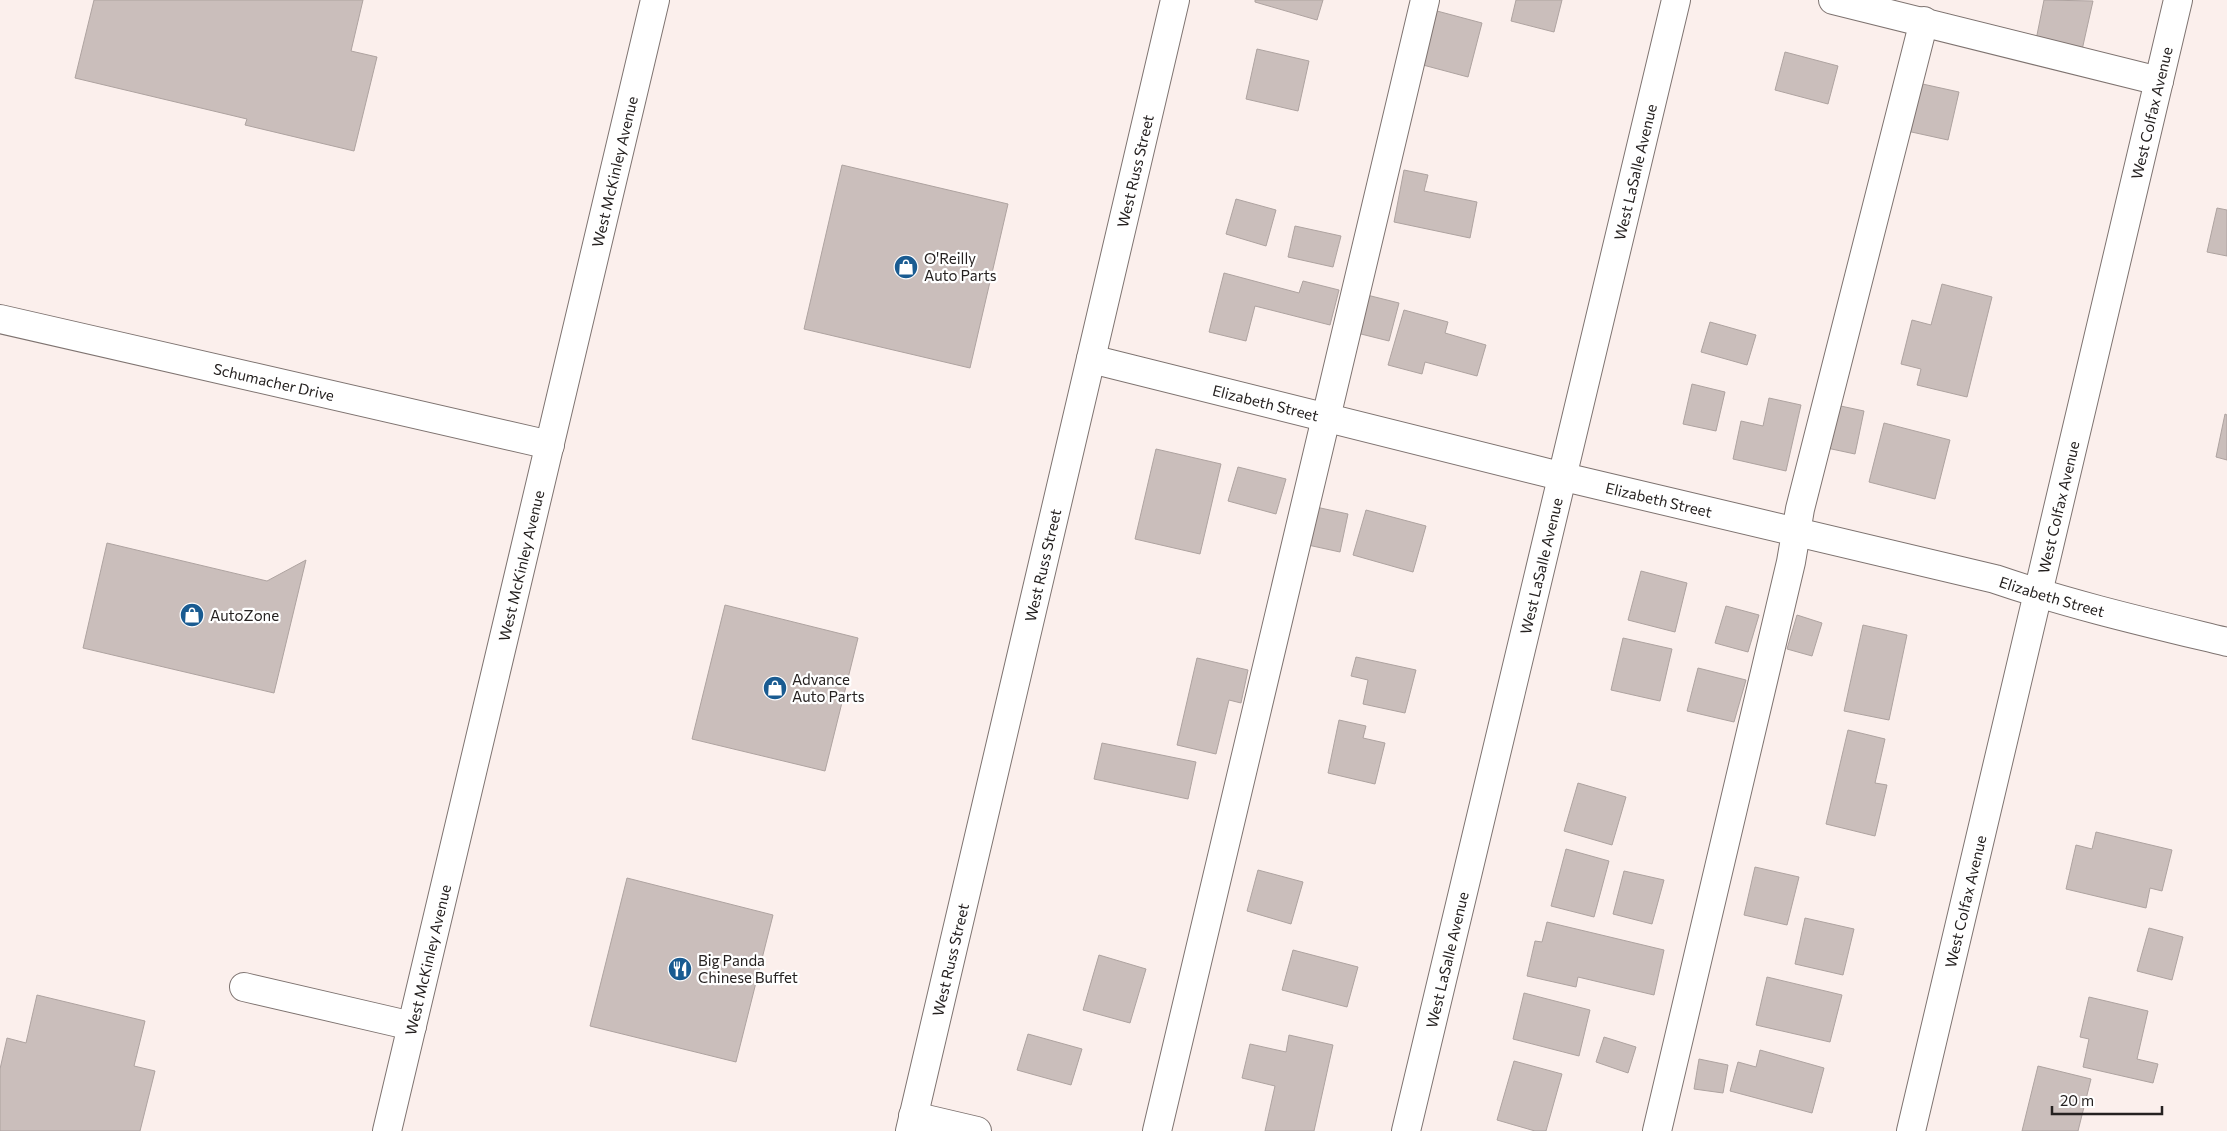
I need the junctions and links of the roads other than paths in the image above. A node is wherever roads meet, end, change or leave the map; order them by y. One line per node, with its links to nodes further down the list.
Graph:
1 (654, 0): 12 (street, West McKinley Avenue)
2 (1176, 0): 10 (street, West Russ Street)
3 (1425, 0): 11 (street)
4 (1676, 0): 13 (street, West LaSalle Avenue)
5 (1833, 0): 7 (street)
6 (2178, 0): 8 (street, West Colfax Avenue)
7 (1924, 21): 8 (street); 14 (street)
8 (2160, 81): 15 (street, West Colfax Avenue)
9 (0, 318): 12 (street, Schumacher Drive)
10 (1091, 360): 11 (street, Elizabeth Street); 19 (street, West Russ Street)
11 (1325, 418): 13 (street, Elizabeth Street); 22 (street)
12 (550, 445): 18 (street, West McKinley Avenue)
13 (1564, 477): 14 (street, Elizabeth Street); 23 (street, West LaSalle Avenue)
14 (1796, 533): 15 (street, Elizabeth Street); 24 (street)
15 (2038, 594): 16 (street, Elizabeth Street); 25 (street, West Colfax Avenue)
16 (2227, 642)
17 (244, 987): 18 (street)
18 (412, 1026): 20 (street, West McKinley Avenue)
19 (912, 1123): 21 (street)
20 (387, 1131)
21 (977, 1131)
22 (1157, 1131)
23 (1406, 1131)
24 (1657, 1131)
25 (1911, 1131)

